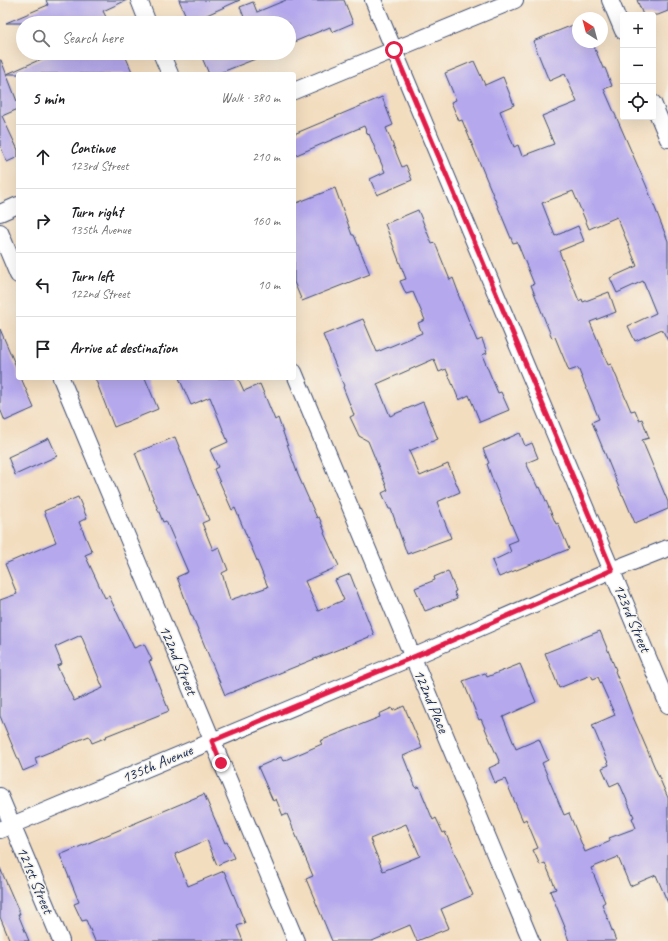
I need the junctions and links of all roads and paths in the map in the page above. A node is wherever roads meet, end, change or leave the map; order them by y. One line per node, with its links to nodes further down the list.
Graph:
1 (139, 0): 5 (street)
2 (373, 0): 7 (street, 123rd Street)
3 (516, 0): 7 (street)
4 (610, 0): 6 (street)
5 (145, 16)
6 (620, 24)
7 (394, 50): 10 (street); 20 (street, 123rd Street)
8 (164, 60): 9 (street)
9 (169, 72)
10 (296, 90)
11 (656, 110): 12 (street)
12 (668, 139)
13 (16, 206): 14 (street)
14 (0, 213)
15 (0, 232): 16 (street)
16 (16, 270)
17 (296, 377): 21 (street, 122nd Place)
18 (62, 380): 23 (street, 122nd Street)
19 (668, 548): 20 (street, 135th Avenue)
20 (612, 570): 21 (street, 135th Avenue); 22 (street, 123rd Street)
21 (413, 657): 23 (street, 135th Avenue); 28 (street, 122nd Place)
22 (668, 705)
23 (212, 741): 25 (street, 135th Avenue); 27 (street, 122nd Street)
24 (0, 796): 25 (street, 121st Street)
25 (6, 828): 26 (street, 121st Street)
26 (61, 941)
27 (296, 941)
28 (532, 941)

